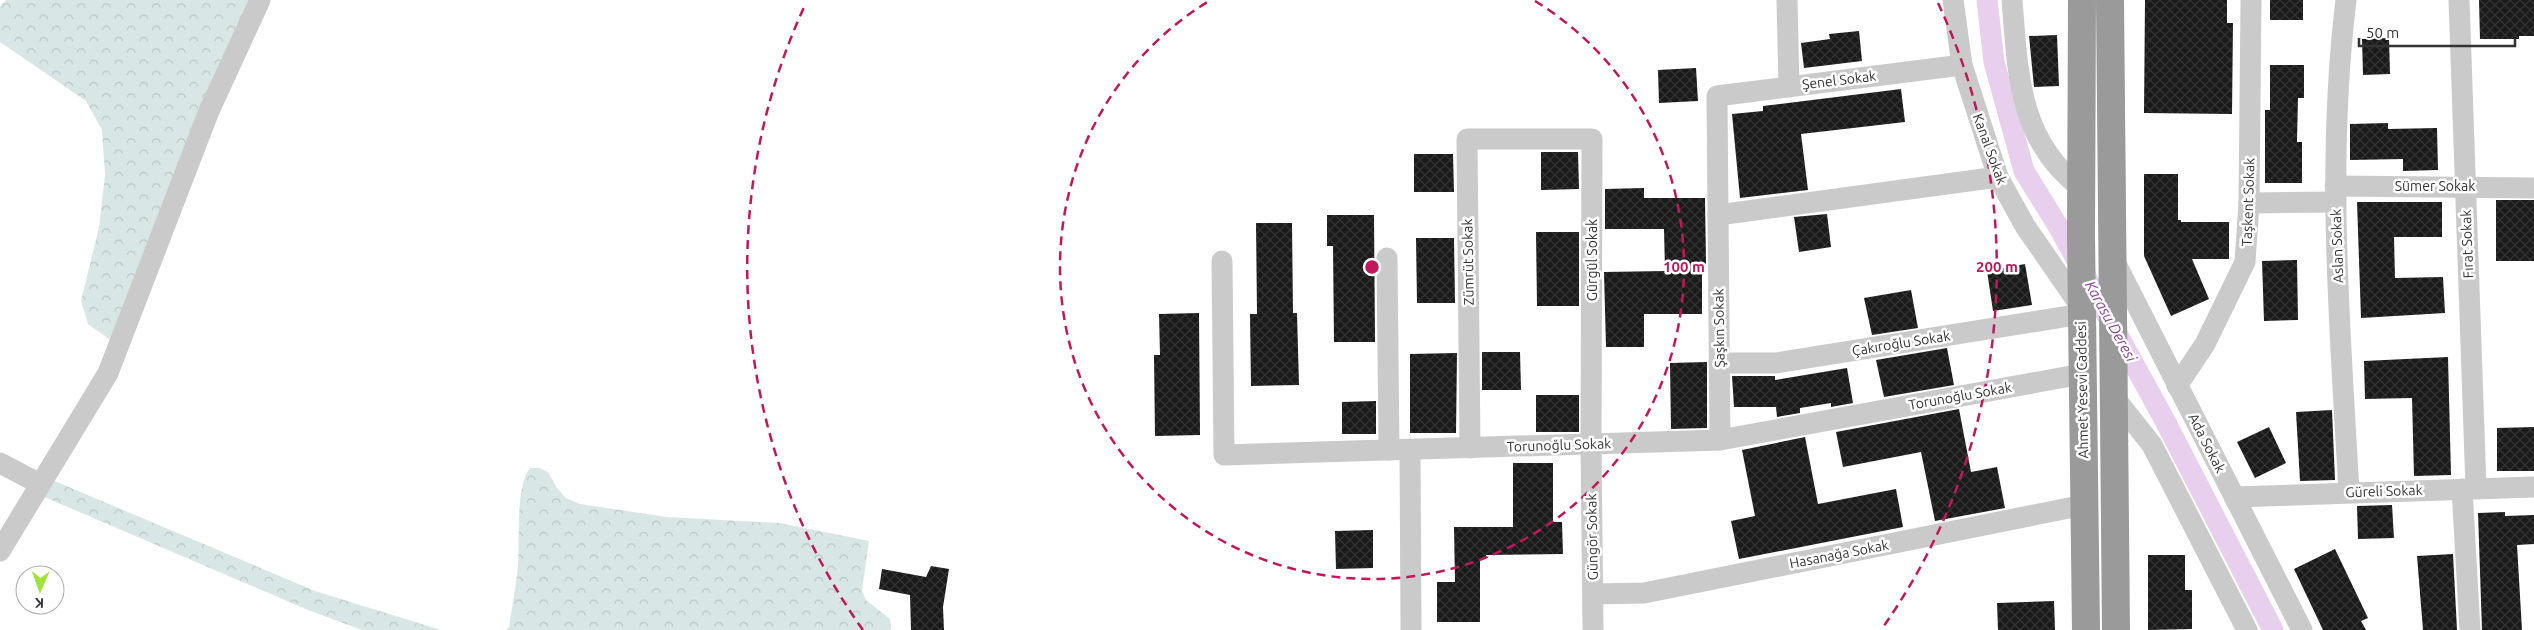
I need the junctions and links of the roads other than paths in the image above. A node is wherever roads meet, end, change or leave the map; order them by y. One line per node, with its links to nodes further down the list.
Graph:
1 (260, 0): 34 (street)
2 (1787, 0): 11 (street)
3 (1953, 0): 10 (street, Kanal Sokak)
4 (2012, 0): 16 (street)
5 (2082, 0): 16 (highway, Ahmet Yesevi Caddesi)
6 (2110, 0): 21 (highway)
7 (2251, 0): 19 (street, Taşkent Sokak)
8 (2346, 0): 18 (street, Aslan Sokak)
9 (2459, 0): 15 (street, Fırat Sokak)
10 (1962, 65): 11 (street, Şenel Sokak); 14 (street, Kanal Sokak)
11 (1789, 87): 12 (street, Şenel Sokak)
12 (1717, 96): 20 (street, Şaşkın Sokak)
13 (1528, 139): 30 (street, Gürgül Sokak); 31 (street, Zümrüt Sokak)
14 (1998, 177): 20 (street); 24 (street, Kanal Sokak)
15 (2466, 186): 17 (street, Sümer Sokak); 18 (street, Sümer Sokak); 36 (street, Fırat Sokak)
16 (2081, 188): 24 (highway, Ahmet Yesevi Caddesi)
17 (2534, 188)
18 (2335, 194): 19 (street, Sümer Sokak); 37 (street, Aslan Sokak)
19 (2249, 203): 27 (street, Taşkent Sokak)
20 (1718, 216): 25 (street, Şaşkın Sokak)
21 (2112, 256): 27 (street, Ada Sokak); 28 (highway)
22 (1387, 258): 32 (street)
23 (1222, 261): 32 (street, Torunoğlu Sokak)
24 (2082, 311): 25 (street, Çakıroğlu Sokak); 26 (highway, Ahmet Yesevi Caddesi)
25 (1720, 363): 29 (street, Şaşkın Sokak)
26 (2082, 374): 29 (street, Torunoğlu Sokak); 39 (highway, Ahmet Yesevi Caddesi)
27 (2177, 386): 38 (street, Ada Sokak)
28 (2114, 397): 45 (highway); 46 (street)
29 (1720, 440): 30 (street, Torunoğlu Sokak)
30 (1591, 444): 31 (street, Torunoğlu Sokak); 41 (street, Güngör Sokak)
31 (1470, 448): 32 (street, Torunoğlu Sokak)
32 (1400, 450): 42 (street)
33 (0, 463): 34 (street)
34 (40, 484): 40 (street)
35 (2534, 487): 36 (street, Güreli Sokak)
36 (2469, 488): 37 (street, Güreli Sokak); 48 (street, Fırat Sokak)
37 (2349, 492): 38 (street, Güreli Sokak)
38 (2234, 497): 47 (street, Ada Sokak)
39 (2084, 505): 41 (street, Hasanağa Sokak); 44 (highway, Ahmet Yesevi Caddesi)
40 (0, 551)
41 (1593, 594): 43 (street, Güngör Sokak)
42 (1410, 630)
43 (1594, 630)
44 (2086, 630)
45 (2116, 630)
46 (2247, 630)
47 (2302, 630)
48 (2470, 630)

